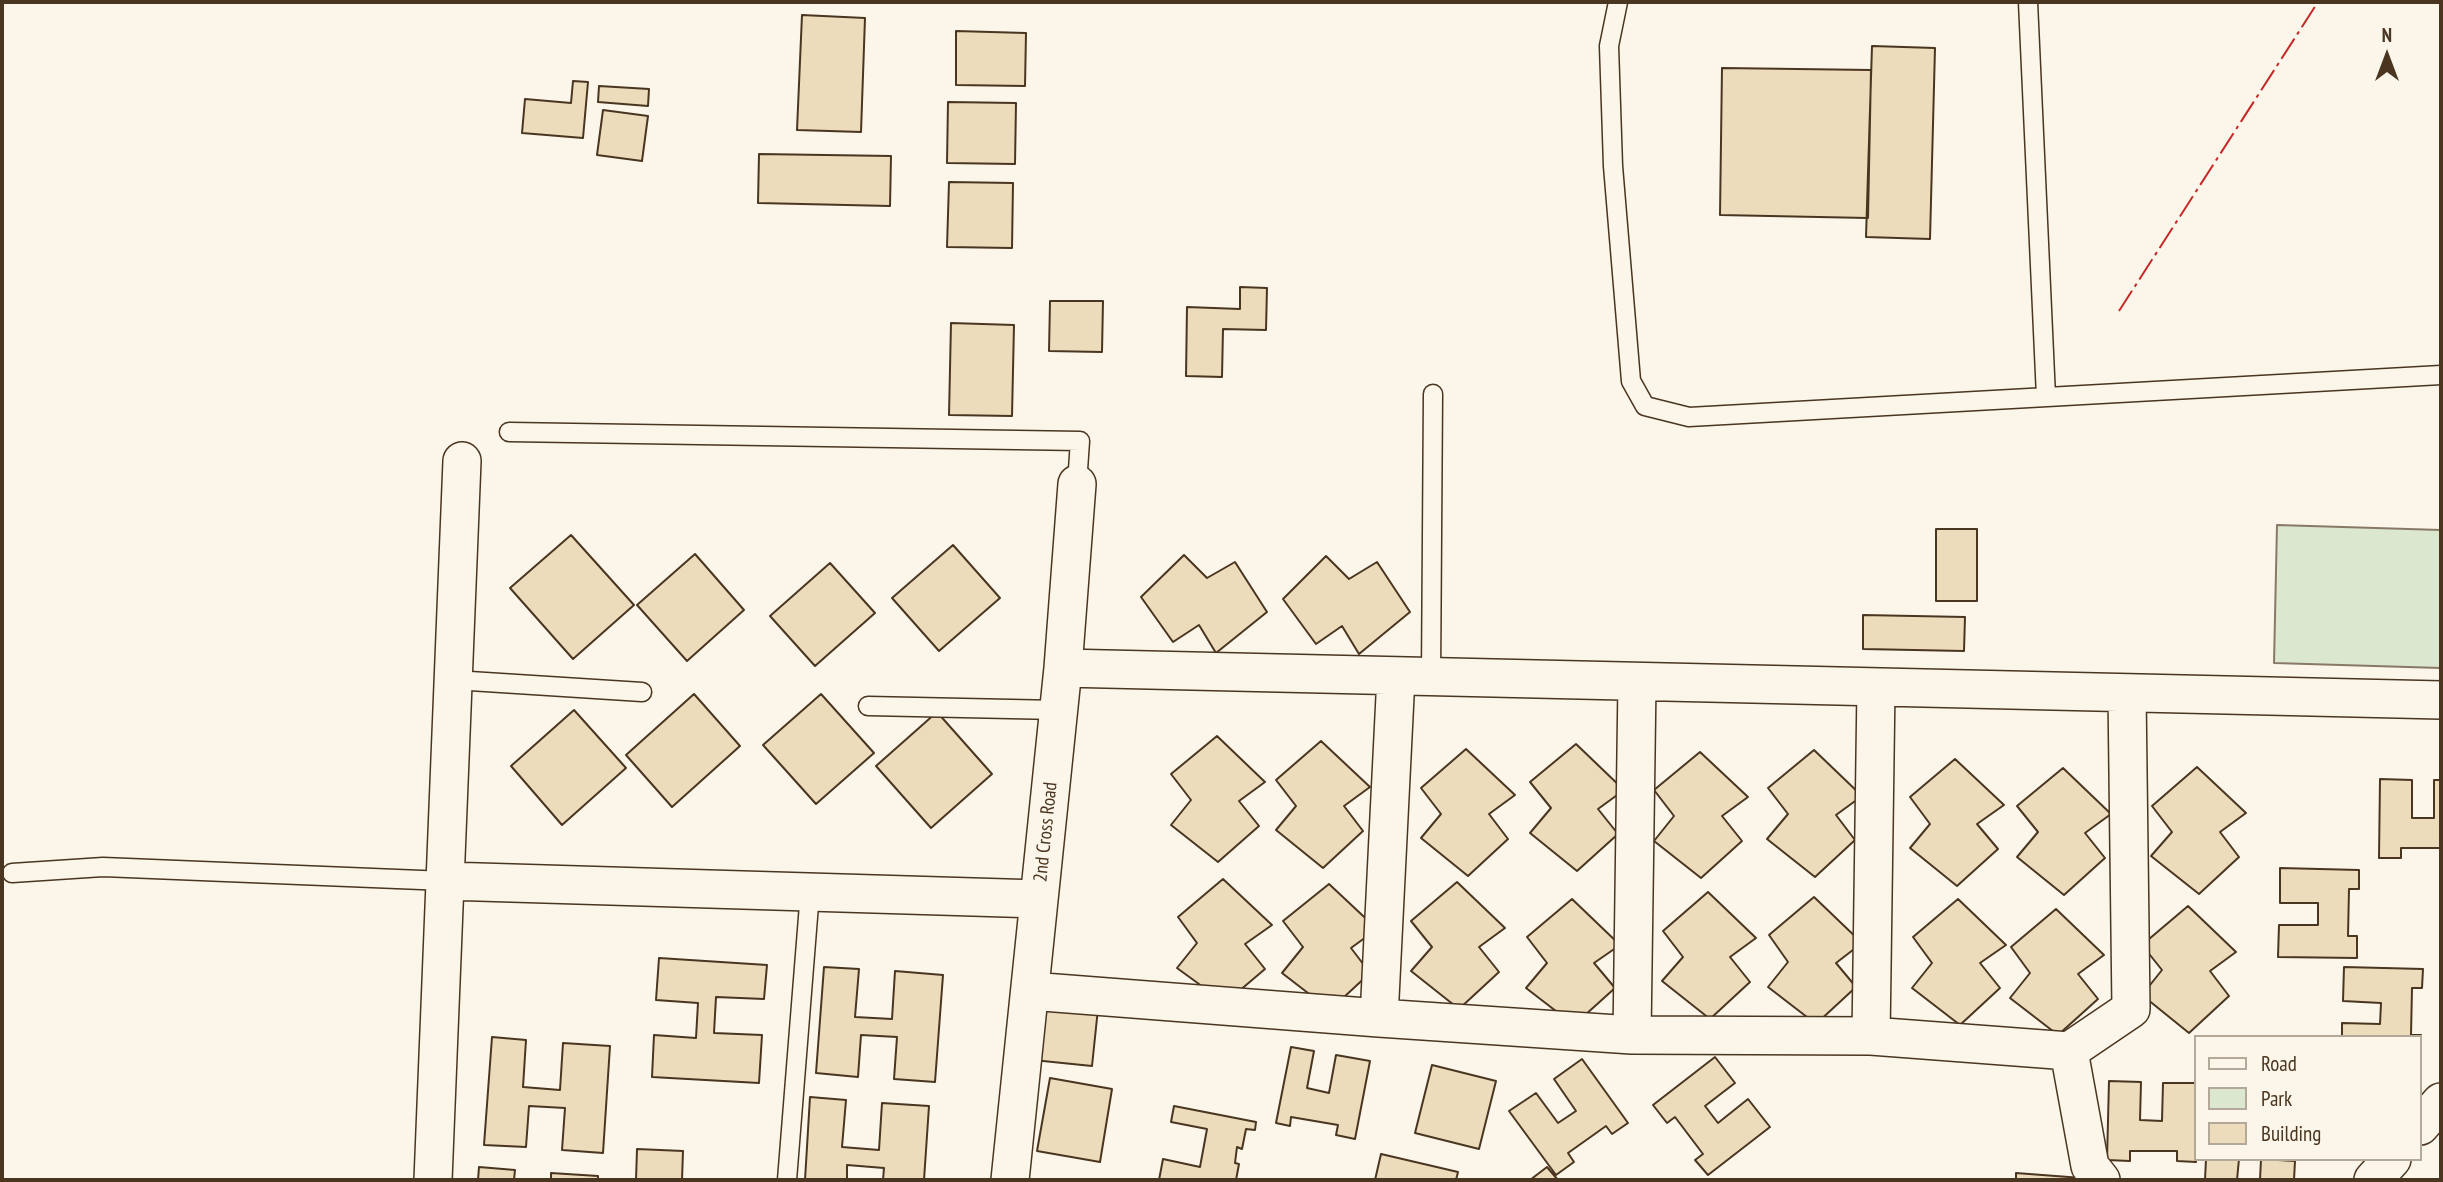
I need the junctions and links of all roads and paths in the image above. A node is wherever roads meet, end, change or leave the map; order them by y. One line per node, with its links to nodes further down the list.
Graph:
1 (1618, 2): 5 (lane)
2 (2028, 2): 5 (lane)
3 (2441, 375): 5 (lane)
4 (1433, 394): 10 (lane)
5 (2046, 397)
6 (509, 432): 8 (lane)
7 (462, 461): 11 (street)
8 (1077, 484): 9 (street, 2nd Cross Road)
9 (1063, 668): 10 (street); 18 (street, 2nd Cross Road)
10 (1414, 676): 12 (street); 24 (street)
11 (454, 680): 14 (lane); 20 (street)
12 (1637, 682): 13 (street); 25 (street)
13 (1876, 687): 15 (street); 26 (street)
14 (642, 692)
15 (2127, 693): 16 (street); 27 (street)
16 (2441, 700)
17 (868, 706): 18 (lane)
18 (1058, 710): 22 (street, 2nd Cross Road)
19 (12, 873): 20 (lane)
20 (446, 881): 21 (street); 31 (street)
21 (810, 892): 22 (street); 32 (lane)
22 (1039, 900): 23 (street, 2nd Cross Road)
23 (1030, 991): 24 (street); 33 (street, 2nd Cross Road)
24 (1380, 1018): 25 (street)
25 (1632, 1035): 26 (street)
26 (1871, 1036): 27 (street)
27 (2069, 1051): 34 (street)
28 (2441, 1102): 29 (street)
29 (2422, 1124)
30 (2390, 1161): 35 (street)
31 (433, 1180)
32 (786, 1180)
33 (1010, 1180)
34 (2101, 1180)
35 (2374, 1180)

